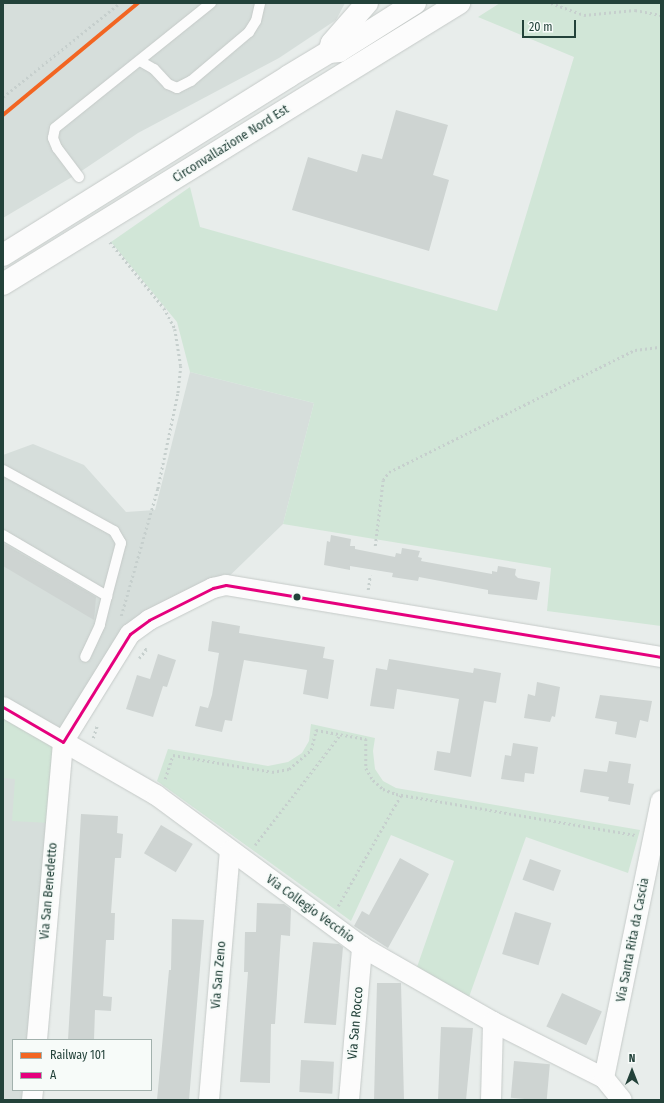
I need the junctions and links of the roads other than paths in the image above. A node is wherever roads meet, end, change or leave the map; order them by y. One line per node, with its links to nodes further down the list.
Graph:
1 (211, 3): 7 (lane)
2 (260, 3): 7 (lane)
3 (367, 3): 6 (main road, Circonvallazione Nord Est)
4 (415, 3): 6 (main road, Circonvallazione Nord Est)
5 (459, 3): 10 (main road, Circonvallazione Nord Est)
6 (329, 52): 9 (main road, Circonvallazione Nord Est)
7 (140, 61): 8 (lane)
8 (79, 177)
9 (3, 255)
10 (3, 284)
11 (3, 470): 13 (lane)
12 (3, 535): 13 (lane)
13 (107, 596): 15 (lane)
14 (661, 657): 17 (street)
15 (85, 658)
16 (3, 707): 17 (street, Via Collegio Vecchio)
17 (63, 742): 19 (street, Via Collegio Vecchio); 22 (street, Via San Benedetto)
18 (661, 801): 23 (street, Via Santa Rita da Cascia)
19 (230, 851): 20 (street, Via Collegio Vecchio); 24 (street, Via San Zeno)
20 (362, 946): 21 (street, Via Collegio Vecchio); 25 (street, Via San Rocco)
21 (493, 1022): 23 (street, Via Collegio Vecchio); 26 (street)
22 (37, 1039)
23 (604, 1078): 27 (street, Via Collegio Vecchio)
24 (209, 1100)
25 (349, 1100)
26 (490, 1100)
27 (622, 1100)

